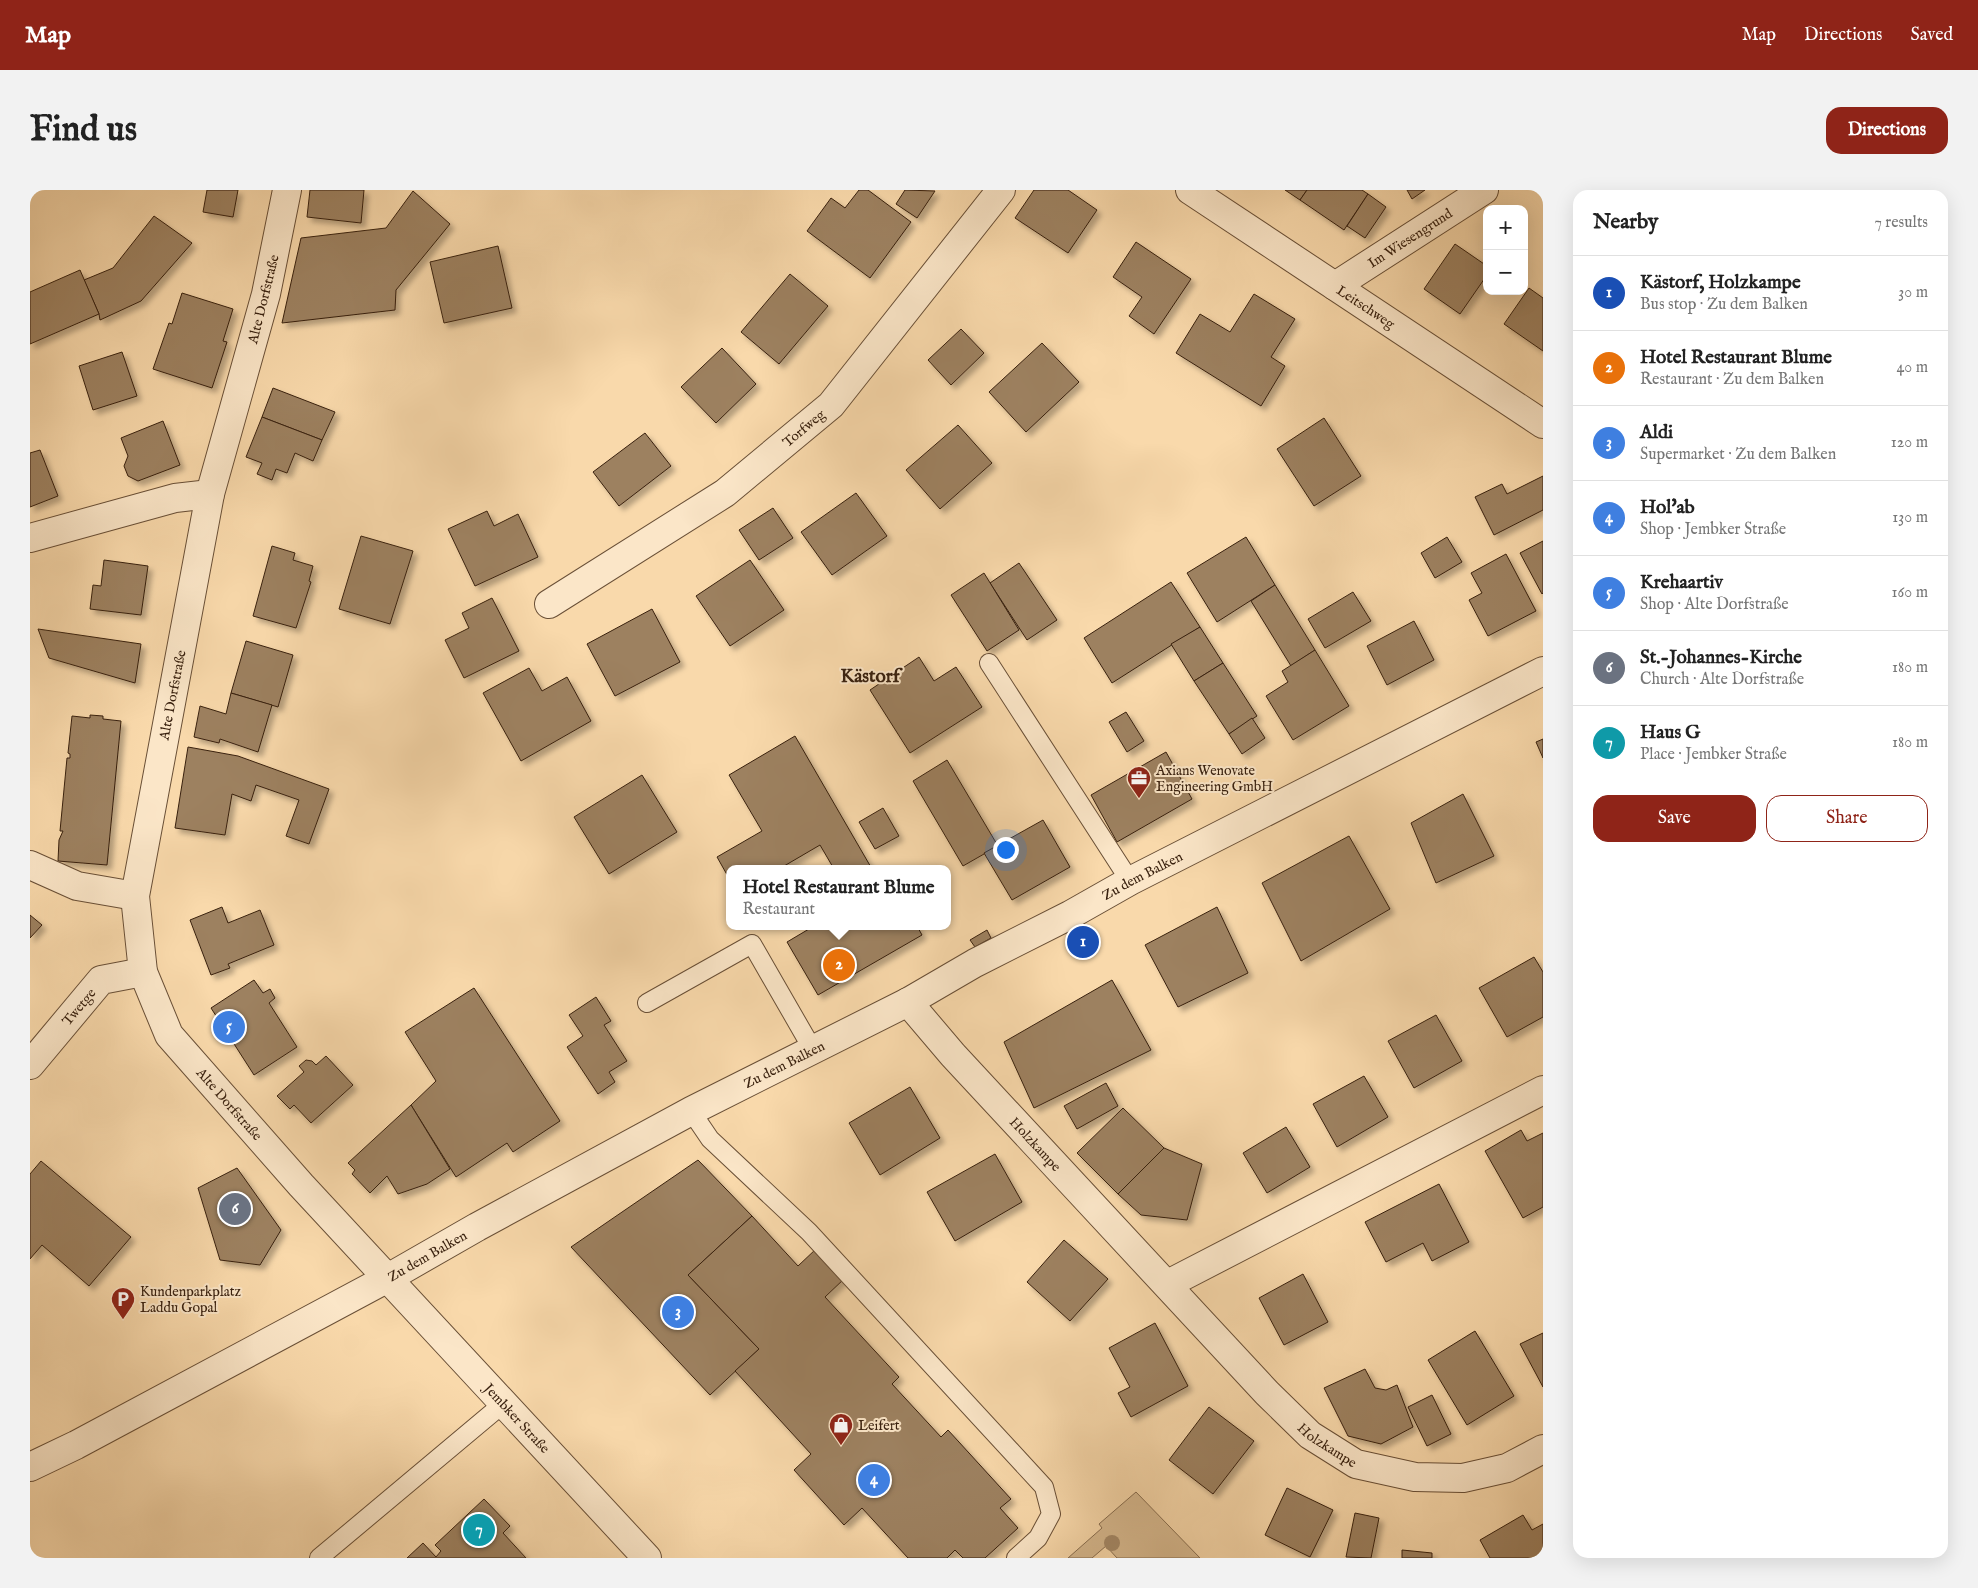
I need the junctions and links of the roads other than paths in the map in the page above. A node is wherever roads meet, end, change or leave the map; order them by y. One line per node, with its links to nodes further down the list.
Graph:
1 (287, 190): 7 (street, Alte Dorfstraße)
2 (1000, 190): 9 (street, Torfweg)
3 (1190, 190): 5 (street, Leitschweg)
4 (1484, 190): 5 (street, Im Wiesengrund)
5 (1335, 286): 6 (street, Leitschweg)
6 (1543, 424)
7 (210, 494): 8 (street); 14 (street, Alte Dorfstraße)
8 (30, 538)
9 (549, 604)
10 (989, 663): 13 (lane)
11 (1543, 671): 13 (street, Zu dem Balken)
12 (30, 865): 14 (street)
13 (1130, 881): 16 (street, Zu dem Balken)
14 (134, 896): 15 (street, Alte Dorfstraße)
15 (143, 972): 19 (street, Twetge); 22 (street, Alte Dorfstraße)
16 (908, 1002): 18 (street, Zu dem Balken); 23 (street, Holzkampe)
17 (646, 1003): 18 (lane)
18 (813, 1050): 21 (street, Zu dem Balken)
19 (30, 1065)
20 (1543, 1090): 23 (street)
21 (691, 1111): 22 (street, Zu dem Balken); 29 (lane)
22 (388, 1278): 24 (street, Jembker Straße); 26 (street, Zu dem Balken)
23 (1168, 1284): 25 (street, Holzkampe)
24 (504, 1403): 27 (lane); 28 (street, Jembker Straße)
25 (1543, 1449)
26 (30, 1467)
27 (319, 1558)
28 (647, 1558)
29 (1016, 1558)

